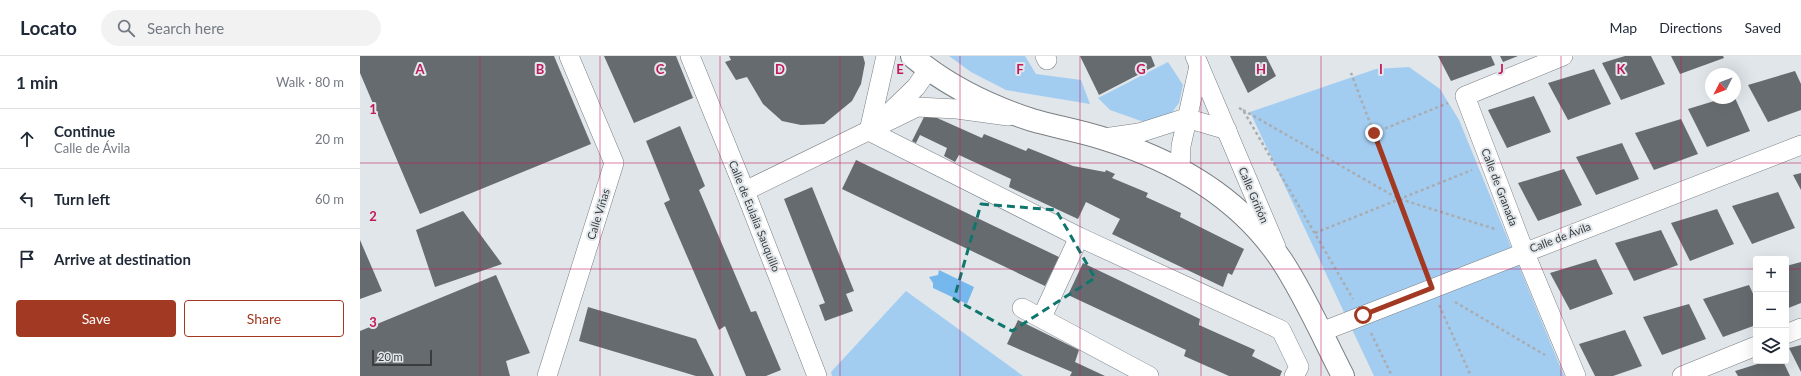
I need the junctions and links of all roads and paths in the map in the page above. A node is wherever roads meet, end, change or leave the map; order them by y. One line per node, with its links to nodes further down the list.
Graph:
1 (570, 56): 35 (street, Calle Viñas)
2 (690, 56): 20 (street, Calle de Eulalia Sauquillo)
3 (886, 56): 14 (street)
4 (1563, 56): 8 (street)
5 (1197, 61): 9 (street, Calle Griñón); 11 (street, Calle Griñón)
6 (920, 63): 12 (main road); 14 (street)
7 (1351, 73): 15 (path)
8 (1465, 96): 15 (path); 18 (street, Calle de Granada)
9 (1212, 97): 10 (path); 13 (street, Calle Griñón)
10 (1243, 110): 21 (path); 22 (path)
11 (1186, 118): 13 (street); 16 (street); 19 (street, Calle Griñón)
12 (1031, 120): 14 (street); 16 (main road)
13 (1227, 130): 25 (street, Calle Griñón)
14 (869, 132): 20 (street); 23 (street)
15 (1374, 133): 21 (path)
16 (1104, 138): 19 (main road)
17 (1801, 145): 24 (street, Calle de Ávila)
18 (1490, 162): 21 (path); 24 (street, Calle de Granada)
19 (1180, 168): 25 (main road)
20 (745, 191): 36 (street, Calle de Eulalia Sauquillo)
21 (1399, 199): 22 (path); 24 (path); 26 (path)
22 (1315, 233): 28 (path)
23 (1079, 237): 29 (street); 38 (street)
24 (1521, 244): 26 (street, Calle de Ávila); 42 (street, Calle de Granada)
25 (1282, 261): 31 (main road)
26 (1432, 288): 28 (street, Calle de Ávila); 34 (path); 41 (path)
27 (1022, 308): 29 (street)
28 (1363, 315): 31 (street, Calle de Ávila); 40 (path)
29 (1042, 317): 37 (street)
30 (1801, 328): 32 (street)
31 (1321, 332): 39 (main road)
32 (1789, 333)
33 (1753, 347): 43 (street)
34 (1546, 355)
35 (547, 376)
36 (817, 376)
37 (1149, 376)
38 (1294, 376)
39 (1343, 376)
40 (1392, 376)
41 (1471, 376)
42 (1576, 376)
43 (1682, 376)

